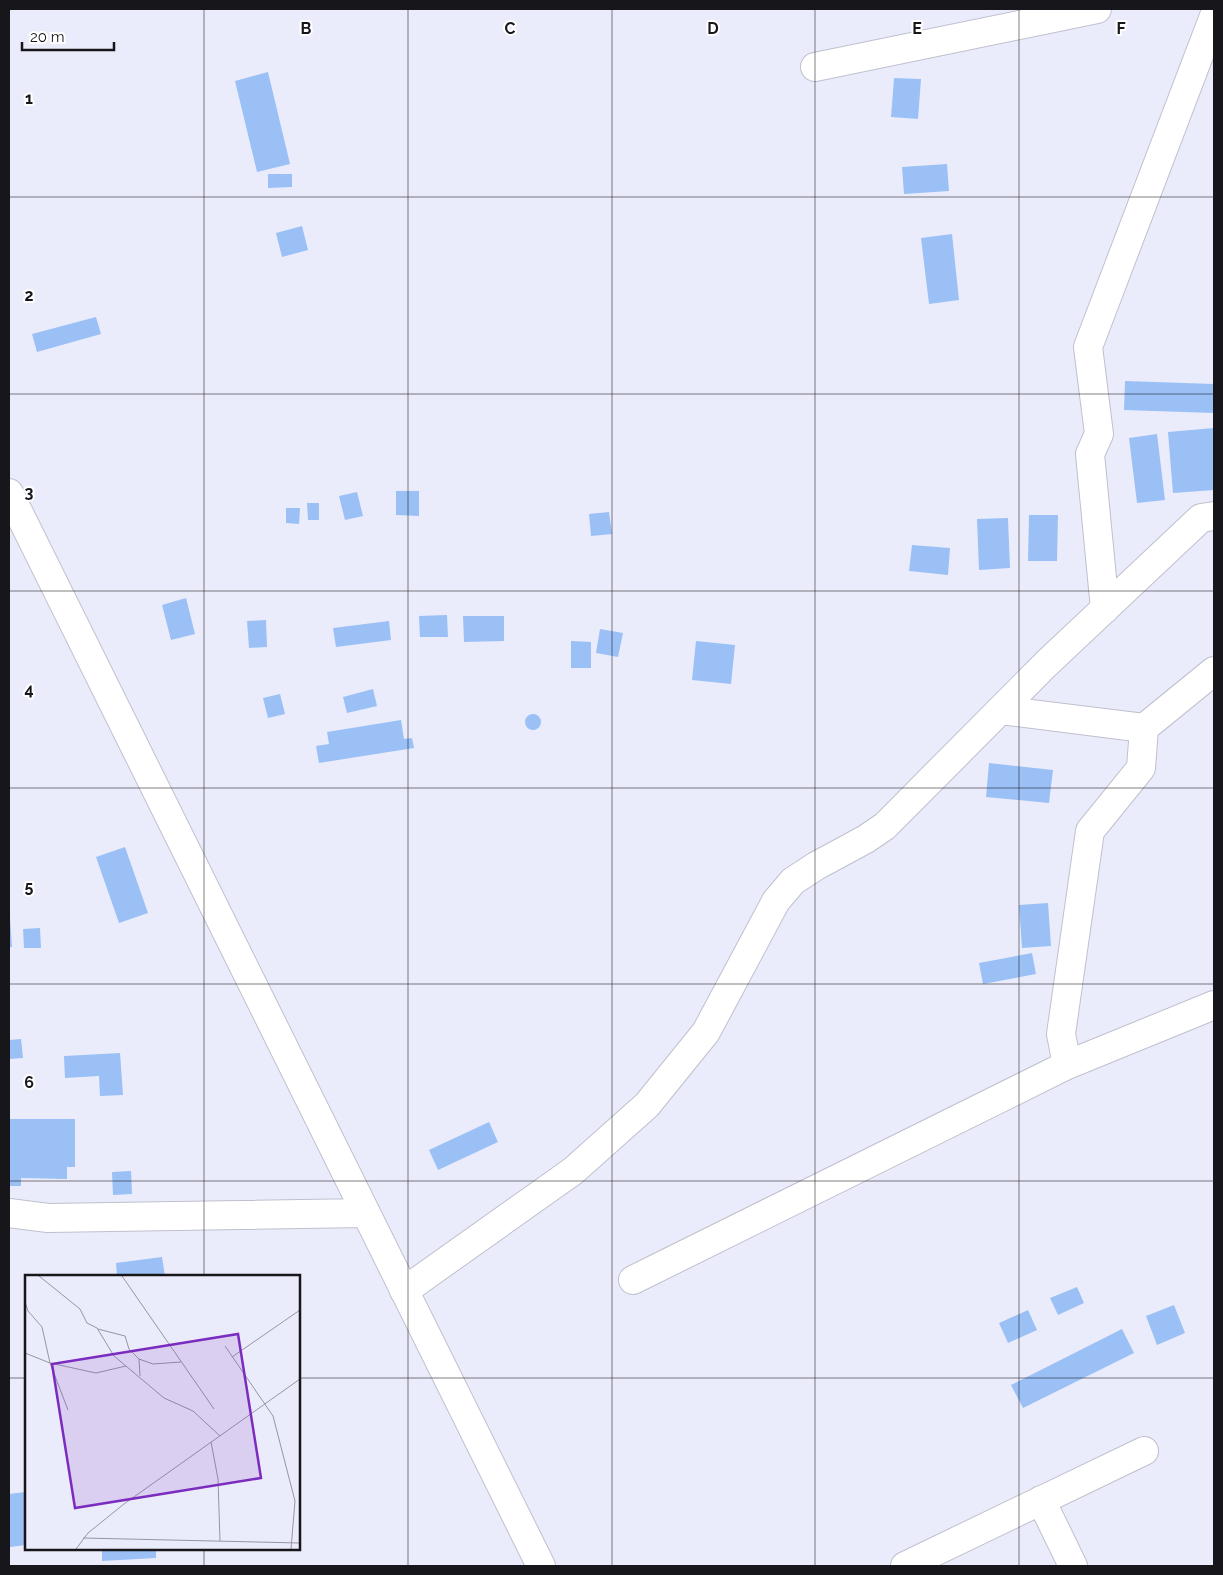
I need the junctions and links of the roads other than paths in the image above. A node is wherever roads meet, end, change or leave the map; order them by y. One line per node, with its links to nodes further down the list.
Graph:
1 (1097, 9): 3 (street)
2 (1214, 16): 6 (street)
3 (815, 67)
4 (9, 493): 13 (street)
5 (1214, 516): 6 (street)
6 (1105, 610): 8 (street)
7 (1214, 671): 9 (street)
8 (1000, 710): 9 (street); 15 (street)
9 (1144, 728): 11 (street)
10 (1214, 1005): 11 (street)
11 (1067, 1065): 14 (street)
12 (9, 1213): 13 (street)
13 (366, 1213): 15 (street)
14 (634, 1280)
15 (404, 1291): 18 (street)
16 (1144, 1451): 17 (street)
17 (1041, 1500): 19 (street); 20 (street)
18 (540, 1566)
19 (905, 1566)
20 (1073, 1566)

